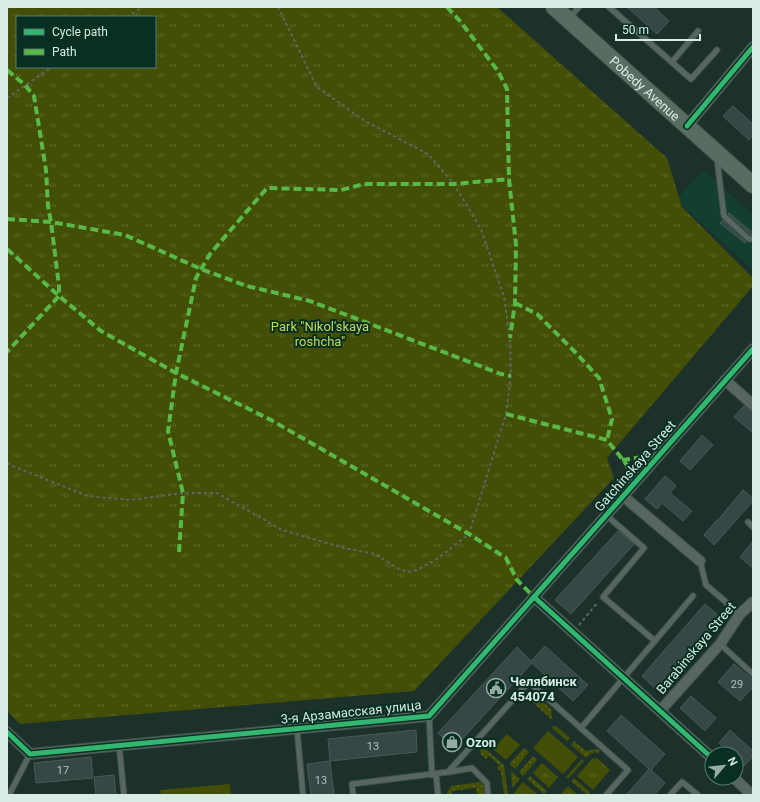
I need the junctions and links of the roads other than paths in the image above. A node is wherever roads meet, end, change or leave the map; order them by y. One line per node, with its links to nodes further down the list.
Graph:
1 (554, 7): 4 (main road, Pobedy Avenue)
2 (579, 7): 4 (lane)
3 (609, 7): 8 (lane)
4 (568, 20): 9 (main road, Pobedy Avenue)
5 (698, 31): 8 (lane)
6 (753, 47): 9 (street)
7 (717, 50): 8 (lane)
8 (672, 62)
9 (687, 126): 10 (main road, Pobedy Avenue)
10 (716, 152): 11 (main road, Pobedy Avenue); 12 (lane)
11 (753, 185)
12 (753, 239)
13 (753, 349): 14 (street, Gatchinskaya Street)
14 (725, 380): 15 (street); 16 (street, Gatchinskaya Street)
15 (753, 405)
16 (623, 496): 17 (street, Gatchinskaya Street); 20 (street)
17 (606, 515): 22 (street, Gatchinskaya Street); 25 (lane)
18 (748, 522): 19 (lane)
19 (753, 527)
20 (700, 561): 24 (lane)
21 (693, 596): 25 (lane)
22 (534, 597): 28 (street); 30 (street, 3-я Арзамасская улица)
23 (753, 602): 24 (street, Barabinskaya Street)
24 (740, 614): 26 (street, Barabinskaya Street)
25 (655, 641): 28 (lane)
26 (720, 644): 27 (lane); 29 (street, Barabinskaya Street)
27 (753, 674)
28 (623, 678): 29 (street); 31 (lane)
29 (660, 711): 35 (street)
30 (429, 716): 32 (street, 3-я Арзамасская улица); 38 (lane)
31 (581, 728): 37 (lane); 46 (lane)
32 (297, 729): 34 (street, 3-я Арзамасская улица); 42 (lane)
33 (7, 732): 36 (street)
34 (119, 745): 36 (street, 3-я Арзамасская улица); 41 (lane)
35 (704, 751)
36 (30, 754): 40 (lane)
37 (448, 772): 38 (lane); 45 (lane)
38 (434, 774): 43 (lane); 44 (lane)
39 (742, 786): 49 (street)
40 (9, 795)
41 (124, 795)
42 (303, 795)
43 (353, 795)
44 (438, 795)
45 (488, 795)
46 (606, 795)
47 (670, 795): 48 (lane)
48 (698, 795)
49 (752, 795)

